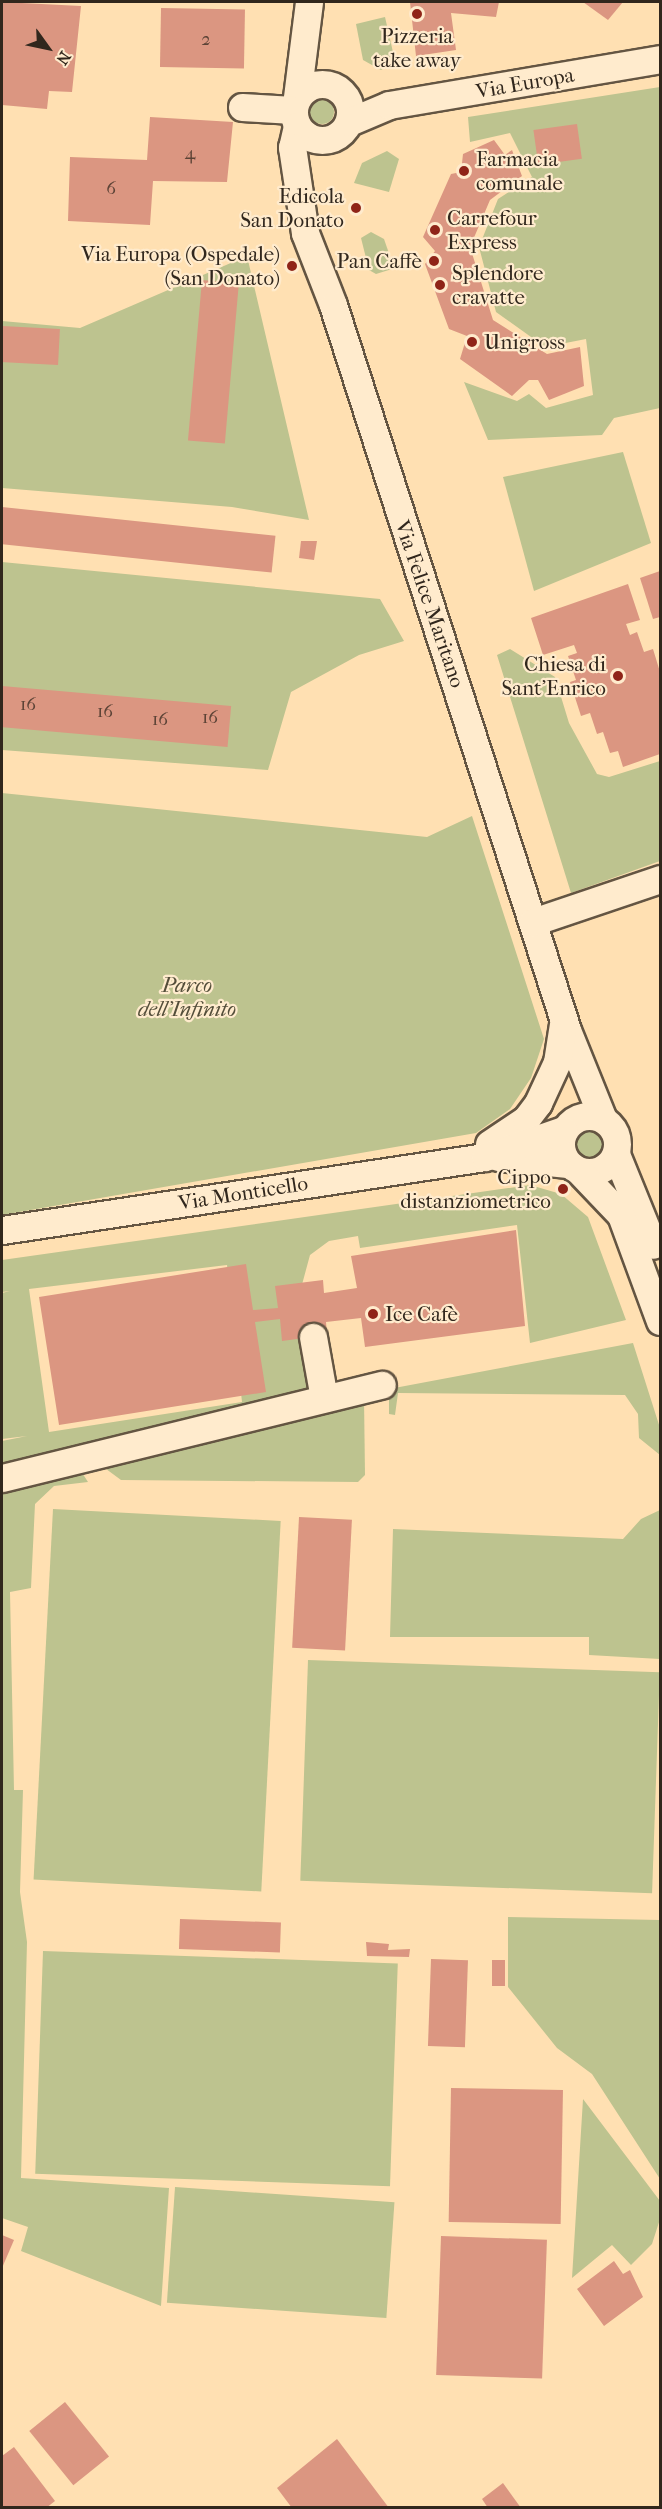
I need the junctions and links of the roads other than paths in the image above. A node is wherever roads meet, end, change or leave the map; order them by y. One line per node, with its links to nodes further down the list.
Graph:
1 (308, 10): 3 (street); 6 (street, Via Felice Maritano)
2 (660, 59): 4 (street, Via Europa)
3 (334, 88): 4 (street, Via Europa); 6 (street); 7 (street)
4 (388, 105): 7 (street, Via Europa)
5 (242, 107): 6 (street)
6 (296, 111): 7 (street); 8 (street, Via Felice Maritano)
7 (339, 131): 8 (street)
8 (299, 178): 10 (street, Via Felice Maritano)
9 (660, 879): 10 (street)
10 (533, 922): 11 (street, Via Felice Maritano)
11 (565, 1021): 12 (street, Via Felice Maritano); 13 (street, Via Felice Maritano); 16 (street)
12 (603, 1119): 13 (street); 14 (street)
13 (567, 1126): 15 (street, Via Monticello); 17 (street)
14 (615, 1154): 17 (street); 19 (street)
15 (485, 1156): 16 (street, Via Monticello); 17 (street, Via Monticello)
16 (411, 1167): 18 (street, Via Monticello)
17 (573, 1167): 20 (street)
18 (2, 1230)
19 (660, 1265)
20 (660, 1321)
21 (313, 1337): 23 (street)
22 (382, 1385): 23 (street)
23 (324, 1398): 24 (street)
24 (2, 1478)

